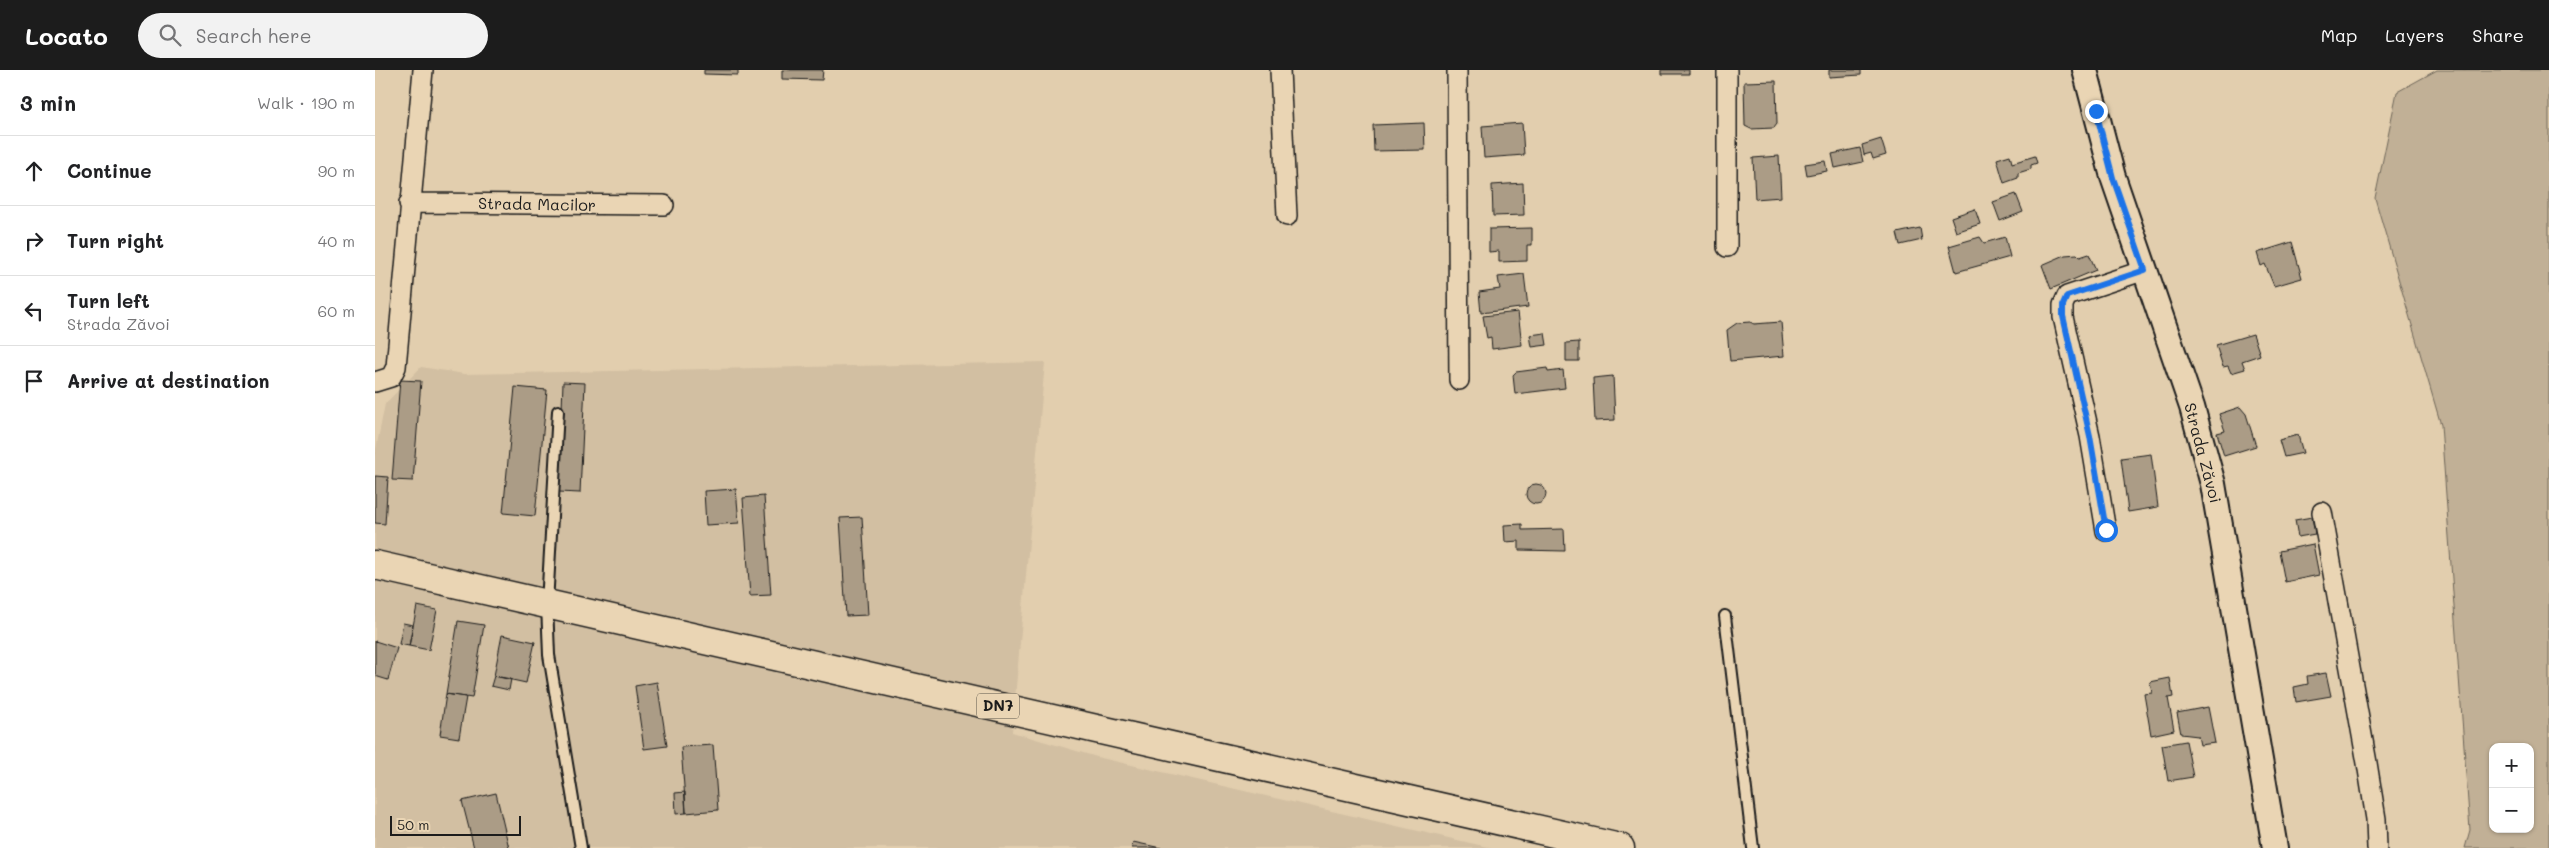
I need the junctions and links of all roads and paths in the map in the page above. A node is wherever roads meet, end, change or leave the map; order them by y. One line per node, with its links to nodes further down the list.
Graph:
1 (423, 70): 6 (street)
2 (1280, 70): 8 (street)
3 (1457, 70): 11 (street)
4 (1727, 70): 9 (street)
5 (2085, 70): 10 (street, Strada Zăvoi)
6 (409, 203): 7 (street, Strada Macilor); 12 (street)
7 (665, 205)
8 (1287, 216)
9 (1727, 247)
10 (2145, 270): 15 (street); 22 (street, Strada Zăvoi)
11 (1459, 380)
12 (375, 382)
13 (558, 410): 17 (lane)
14 (2322, 512): 23 (street)
15 (2106, 530)
16 (375, 565): 17 (main road, DN7)
17 (547, 604): 19 (lane); 20 (main road, DN7)
18 (1725, 616): 21 (lane)
19 (581, 848)
20 (1620, 848)
21 (1753, 848)
22 (2275, 848)
23 (2377, 848)

